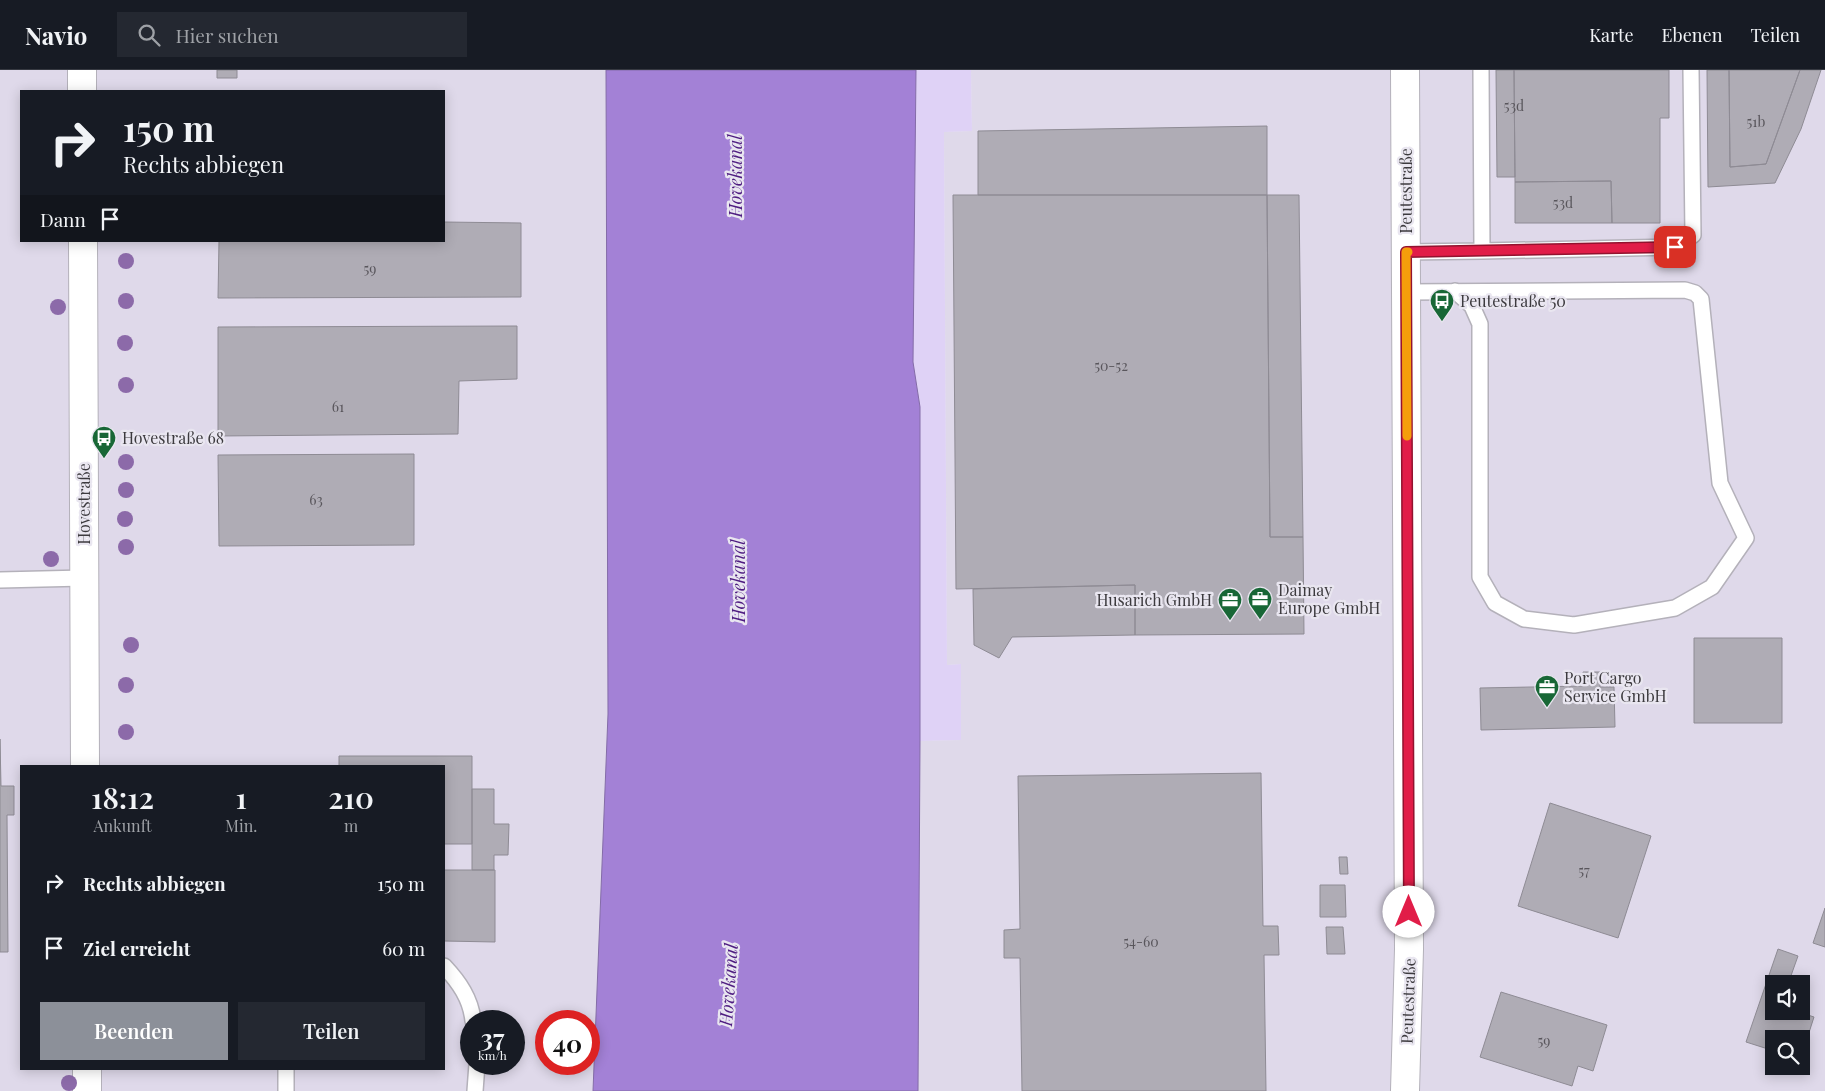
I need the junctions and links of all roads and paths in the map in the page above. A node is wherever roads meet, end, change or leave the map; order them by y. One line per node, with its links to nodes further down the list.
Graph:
1 (82, 70): 5 (street)
2 (1405, 70): 8 (street, Peutestraße)
3 (1481, 70): 7 (lane)
4 (1691, 70): 7 (lane)
5 (82, 90)
6 (83, 242): 11 (street, Hovestraße)
7 (1482, 251): 8 (lane)
8 (1406, 252): 10 (street, Peutestraße)
9 (1455, 291): 9 (lane); 10 (lane)
10 (1406, 292): 22 (street, Peutestraße)
11 (84, 578): 12 (lane); 13 (street, Hovestraße)
12 (0, 580)
13 (86, 765)
14 (445, 967): 15 (lane)
15 (472, 1010)
16 (87, 1070): 19 (street)
17 (286, 1070): 20 (lane)
18 (476, 1075): 21 (lane)
19 (87, 1091)
20 (286, 1091)
21 (475, 1091)
22 (1405, 1091)

